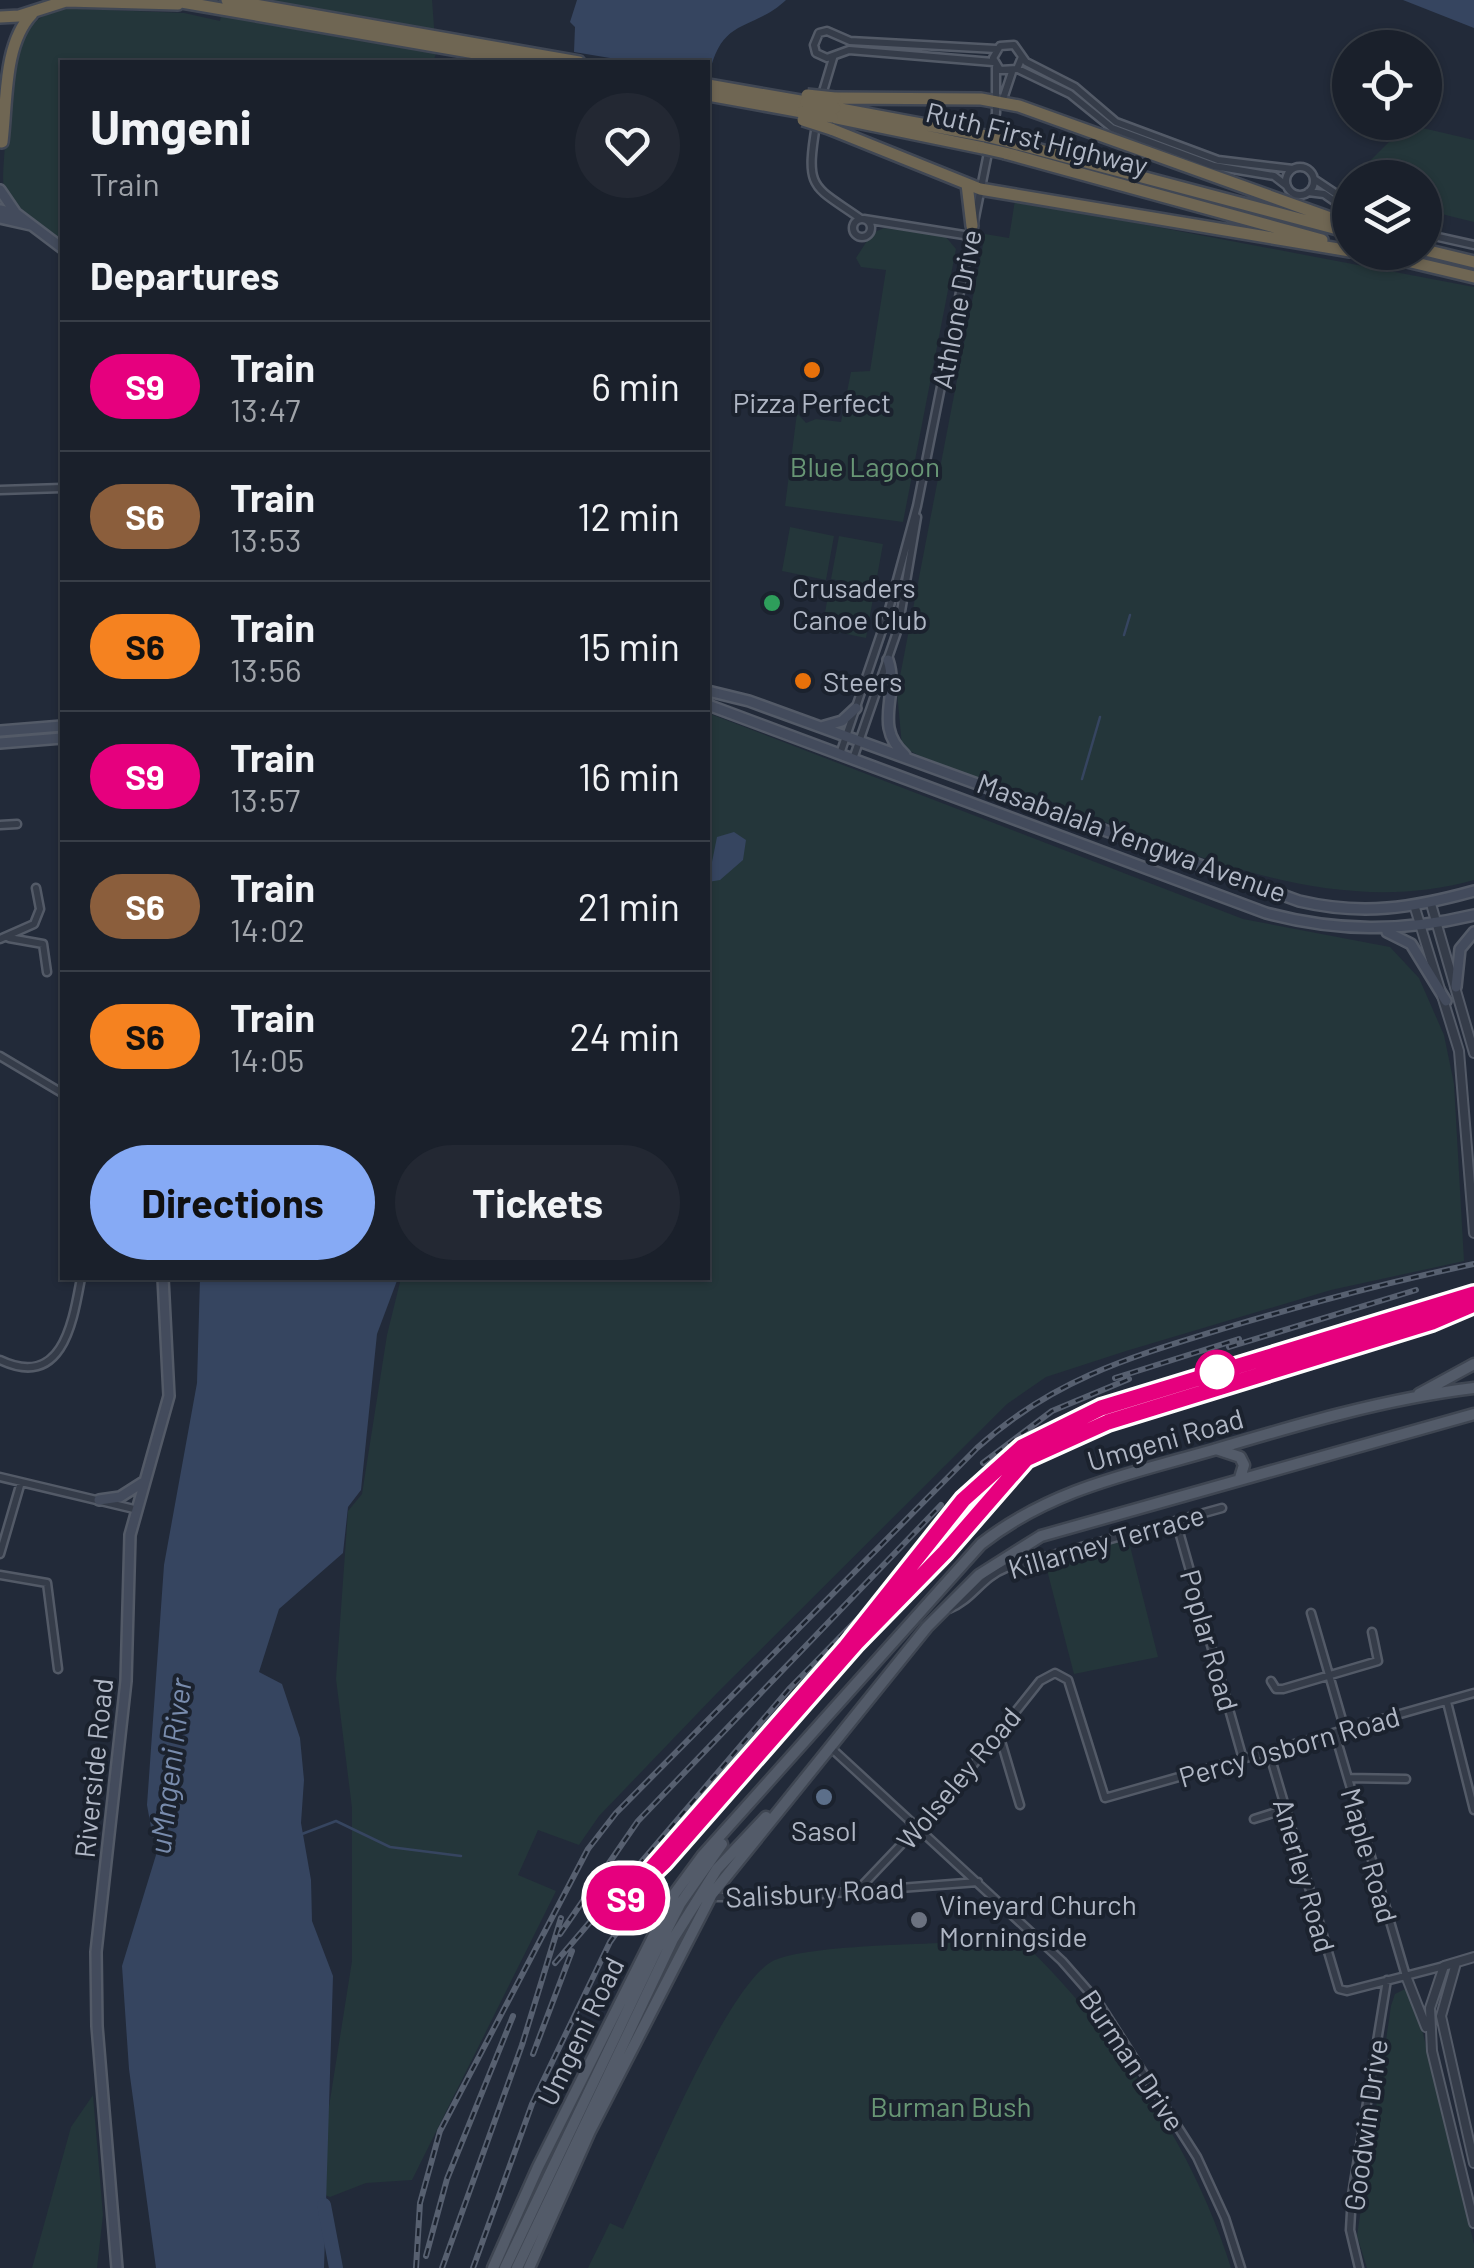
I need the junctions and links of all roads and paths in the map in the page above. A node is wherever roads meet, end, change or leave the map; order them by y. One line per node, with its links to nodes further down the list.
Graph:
1 (170, 0): 3 (highway)
2 (227, 0): 10 (highway)
3 (194, 4): 4 (highway); 9 (highway)
4 (35, 11): 5 (highway); 19 (highway)
5 (0, 17)
6 (996, 50): 7 (street); 8 (street); 11 (street)
7 (834, 57): 11 (street); 33 (street)
8 (1022, 57): 12 (street); 21 (street)
9 (515, 60)
10 (568, 60)
11 (995, 64): 12 (street); 16 (street, Athlone Drive)
12 (1015, 70): 16 (street, Athlone Drive); 24 (street)
13 (710, 86): 14 (highway, Ruth First Highway)
14 (733, 93): 15 (highway, Ruth First Highway); 17 (highway, Ruth First Highway)
15 (710, 96)
16 (998, 106): 18 (highway); 25 (street, Athlone Drive); 35 (highway)
17 (804, 107): 18 (highway, Ruth First Highway, bridge); 18 (highway, bridge)
18 (833, 113): 20 (highway, Ruth First Highway, bridge); 23 (highway)
19 (1, 146)
20 (1005, 147): 36 (highway, Ruth First Highway); 41 (highway, Ruth First Highway)
21 (1292, 168): 22 (street); 24 (street)
22 (1314, 178): 27 (street); 28 (street)
23 (967, 184): 25 (highway); 39 (highway)
24 (1286, 186): 28 (street)
25 (980, 189): 39 (street, Athlone Drive); 43 (highway)
26 (0, 190): 31 (main road)
27 (1332, 190)
28 (1308, 192): 29 (street)
29 (1332, 200)
30 (0, 210): 31 (main road)
31 (17, 214): 37 (main road)
32 (0, 218): 37 (main road)
33 (862, 219): 34 (street); 38 (street); 38 (street)
34 (889, 220): 38 (street); 39 (street)
35 (1332, 222)
36 (1332, 224)
37 (33, 226): 42 (main road)
38 (871, 229)
39 (971, 231): 51 (street, Athlone Drive)
40 (1442, 238): 44 (street)
41 (1332, 244)
42 (60, 246)
43 (1332, 246)
44 (1474, 246)
45 (1442, 254): 46 (highway)
46 (1474, 262)
47 (1442, 270): 48 (highway)
48 (1474, 278)
49 (60, 488): 50 (street)
50 (0, 490)
51 (917, 506): 52 (street, Athlone Drive); 55 (street, Athlone Drive)
52 (888, 660): 62 (street, Athlone Drive); 65 (main road)
53 (710, 692): 57 (main road, Masabalala Yengwa Avenue)
54 (710, 706): 63 (main road, Masabalala Yengwa Avenue)
55 (856, 708): 57 (main road); 59 (street, Athlone Drive)
56 (60, 726): 58 (main road)
57 (818, 727): 59 (main road, Masabalala Yengwa Avenue)
58 (1, 730)
59 (846, 737): 62 (main road, Masabalala Yengwa Avenue); 63 (street, Athlone Drive)
60 (60, 738): 61 (main road)
61 (0, 742)
62 (859, 742): 64 (street, Athlone Drive); 65 (main road, Masabalala Yengwa Avenue)
63 (840, 754): 64 (main road, Masabalala Yengwa Avenue)
64 (853, 759): 75 (main road, Masabalala Yengwa Avenue)
65 (911, 761): 71 (main road, Masabalala Yengwa Avenue)
66 (0, 824): 67 (street)
67 (18, 824)
68 (36, 888): 77 (street)
69 (1474, 891): 70 (main road, Masabalala Yengwa Avenue)
70 (1431, 904): 71 (main road, Masabalala Yengwa Avenue); 73 (street)
71 (1415, 908): 74 (street)
72 (1474, 915): 73 (main road, Masabalala Yengwa Avenue)
73 (1434, 924): 74 (main road, Masabalala Yengwa Avenue); 79 (street)
74 (1420, 927): 75 (main road, Masabalala Yengwa Avenue); 80 (street)
75 (1380, 929): 80 (main road)
76 (1474, 932): 79 (main road)
77 (4, 939): 78 (street)
78 (47, 972)
79 (1456, 988): 81 (street)
80 (1446, 1002): 84 (street)
81 (1474, 1053)
82 (0, 1056): 83 (street)
83 (60, 1092)
84 (1474, 1233)
85 (81, 1280): 87 (street)
86 (163, 1280): 96 (main road, Riverside Road)
87 (0, 1360)
88 (1474, 1364): 90 (main road)
89 (1474, 1388): 90 (main road, Umgeni Road)
90 (1418, 1395): 92 (main road, Umgeni Road)
91 (1470, 1416): 94 (main road, Umgeni Road)
92 (1215, 1449): 94 (main road); 123 (main road, Umgeni Road)
93 (0, 1477): 95 (street)
94 (1240, 1478): 103 (main road, Umgeni Road)
95 (21, 1482): 97 (street); 101 (street)
96 (143, 1483): 97 (main road); 99 (main road, Riverside Road)
97 (99, 1500): 99 (street)
98 (1222, 1508): 100 (street, Killarney Terrace)
99 (134, 1510): 144 (main road, Riverside Road)
100 (1176, 1521): 103 (street, Killarney Terrace); 116 (street, Poplar Road)
101 (0, 1554)
102 (0, 1575): 106 (street)
103 (943, 1611): 114 (main road, Umgeni Road)
104 (1311, 1614): 107 (street)
105 (1372, 1632): 107 (street)
106 (58, 1670)
107 (1329, 1676): 108 (street); 111 (street)
108 (1271, 1680)
109 (1474, 1694): 110 (street, Percy Osborn Road)
110 (1447, 1702): 111 (street, Percy Osborn Road); 122 (street)
111 (1345, 1730): 113 (street, Percy Osborn Road)
112 (998, 1731): 119 (street, Wolseley Road); 120 (street); 126 (street, Wolseley Road)
113 (1335, 1734): 115 (street, Percy Osborn Road); 117 (street, Maple Road)
114 (829, 1747): 124 (main road, Umgeni Road); 126 (street, Burman Drive)
115 (1269, 1752): 116 (street, Percy Osborn Road); 121 (street, Anerley Road)
116 (1244, 1759): 119 (street, Percy Osborn Road)
117 (1348, 1778): 118 (street); 133 (street, Maple Road)
118 (1406, 1778)
119 (1105, 1798)
120 (1020, 1805)
121 (1286, 1809): 125 (street); 134 (street, Anerley Road)
122 (1474, 1810)
123 (746, 1811): 139 (main road); 145 (main road, Umgeni Road)
124 (773, 1813): 129 (main road, Umgeni Road); 139 (main road)
125 (1254, 1820)
126 (918, 1825): 127 (street, Burman Drive); 128 (street, Wolseley Road)
127 (979, 1882): 128 (street, Salisbury Road); 149 (street, Burman Drive)
128 (856, 1892): 129 (street, Salisbury Road)
129 (710, 1897): 148 (main road, Umgeni Road)
130 (1474, 1957): 131 (street)
131 (1456, 1963): 132 (street); 135 (street)
132 (1444, 1966): 133 (street); 136 (street)
133 (1406, 1976): 134 (street); 136 (street)
134 (1387, 1980): 150 (street, Goodwin Drive)
135 (1445, 2038): 136 (street); 137 (street)
136 (1431, 2045): 138 (street)
137 (1462, 2112): 138 (street); 140 (street)
138 (1448, 2116): 142 (street)
139 (579, 2120): 146 (main road); 147 (main road)
140 (1472, 2143): 141 (street)
141 (1474, 2163)
142 (1472, 2208): 143 (street)
143 (1474, 2223)
144 (116, 2268)
145 (494, 2268)
146 (505, 2268)
147 (517, 2268)
148 (529, 2268)
149 (1241, 2268)
150 (1360, 2268)

